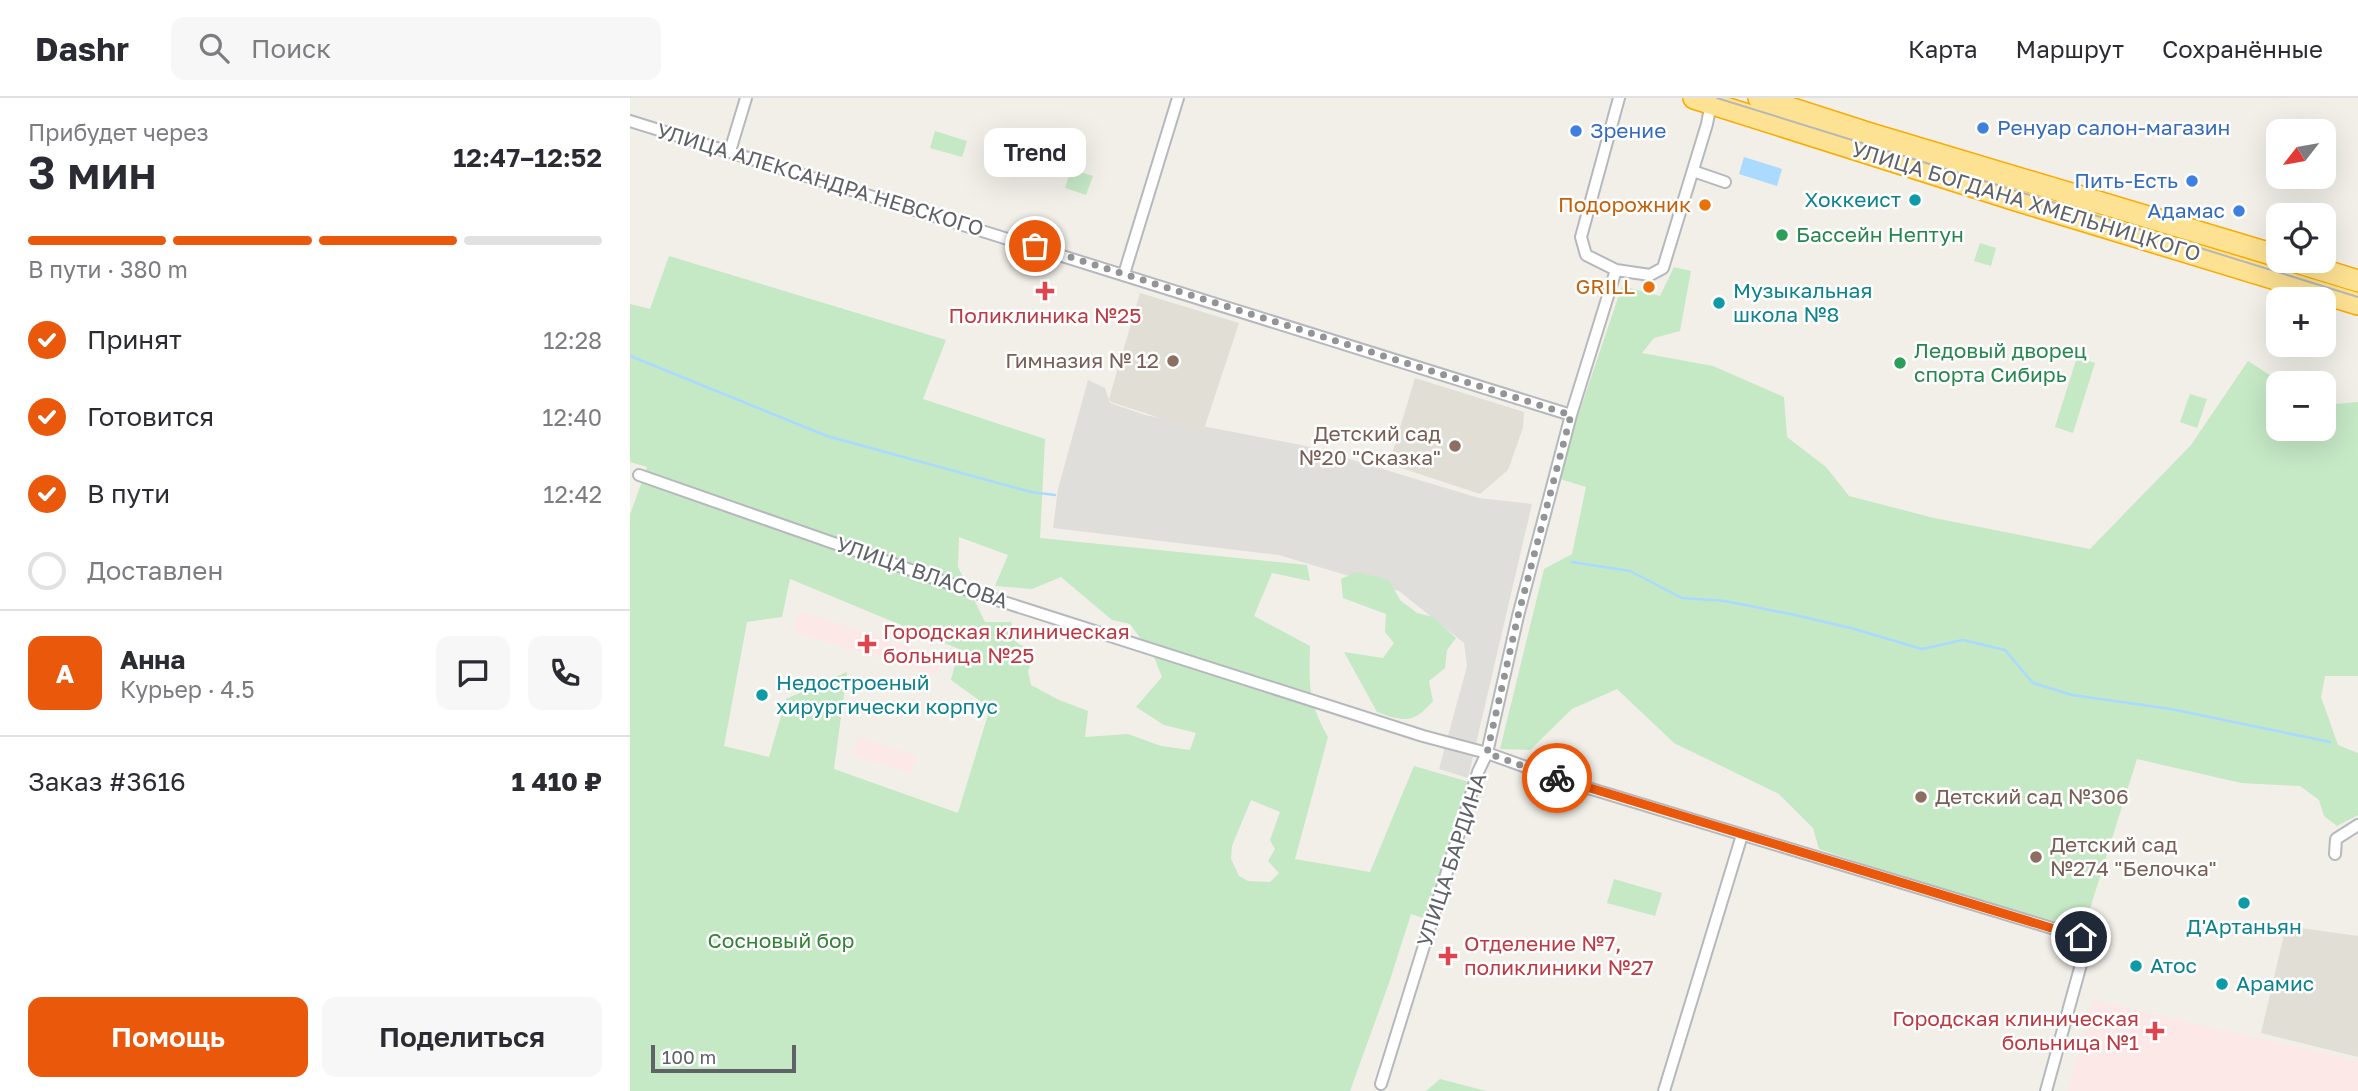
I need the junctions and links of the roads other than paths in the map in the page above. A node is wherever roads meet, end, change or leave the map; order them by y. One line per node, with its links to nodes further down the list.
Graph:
1 (746, 98): 7 (street)
2 (1178, 98): 13 (street)
3 (1619, 98): 11 (street)
4 (1759, 98): 10 (highway, УЛИЦА БОГДАНА ХМЕЛЬНИЦКОГО)
5 (1702, 101): 8 (street); 15 (highway, УЛИЦА БОГДАНА ХМЕЛЬНИЦКОГО)
6 (630, 121): 7 (street, УЛИЦА АЛЕКСАНДРА НЕВСКОГО)
7 (730, 151): 13 (street, УЛИЦА АЛЕКСАНДРА НЕВСКОГО)
8 (1693, 171): 9 (street); 11 (street)
9 (1725, 181)
10 (2266, 252)
11 (1616, 270): 16 (street, УЛИЦА БАРДИНА)
12 (2332, 273): 14 (highway)
13 (1124, 274): 16 (street, УЛИЦА АЛЕКСАНДРА НЕВСКОГО)
14 (2358, 281)
15 (2358, 304)
16 (1571, 415): 18 (street, УЛИЦА БАРДИНА)
17 (639, 475): 18 (street, УЛИЦА ВЛАСОВА)
18 (1487, 753): 20 (street, УЛИЦА ВЛАСОВА); 22 (street, УЛИЦА БАРДИНА)
19 (2358, 825): 21 (street)
20 (1742, 835): 23 (street); 24 (street, УЛИЦА ВЛАСОВА)
21 (2335, 854)
22 (1381, 1084)
23 (1664, 1091)
24 (2046, 1091)

